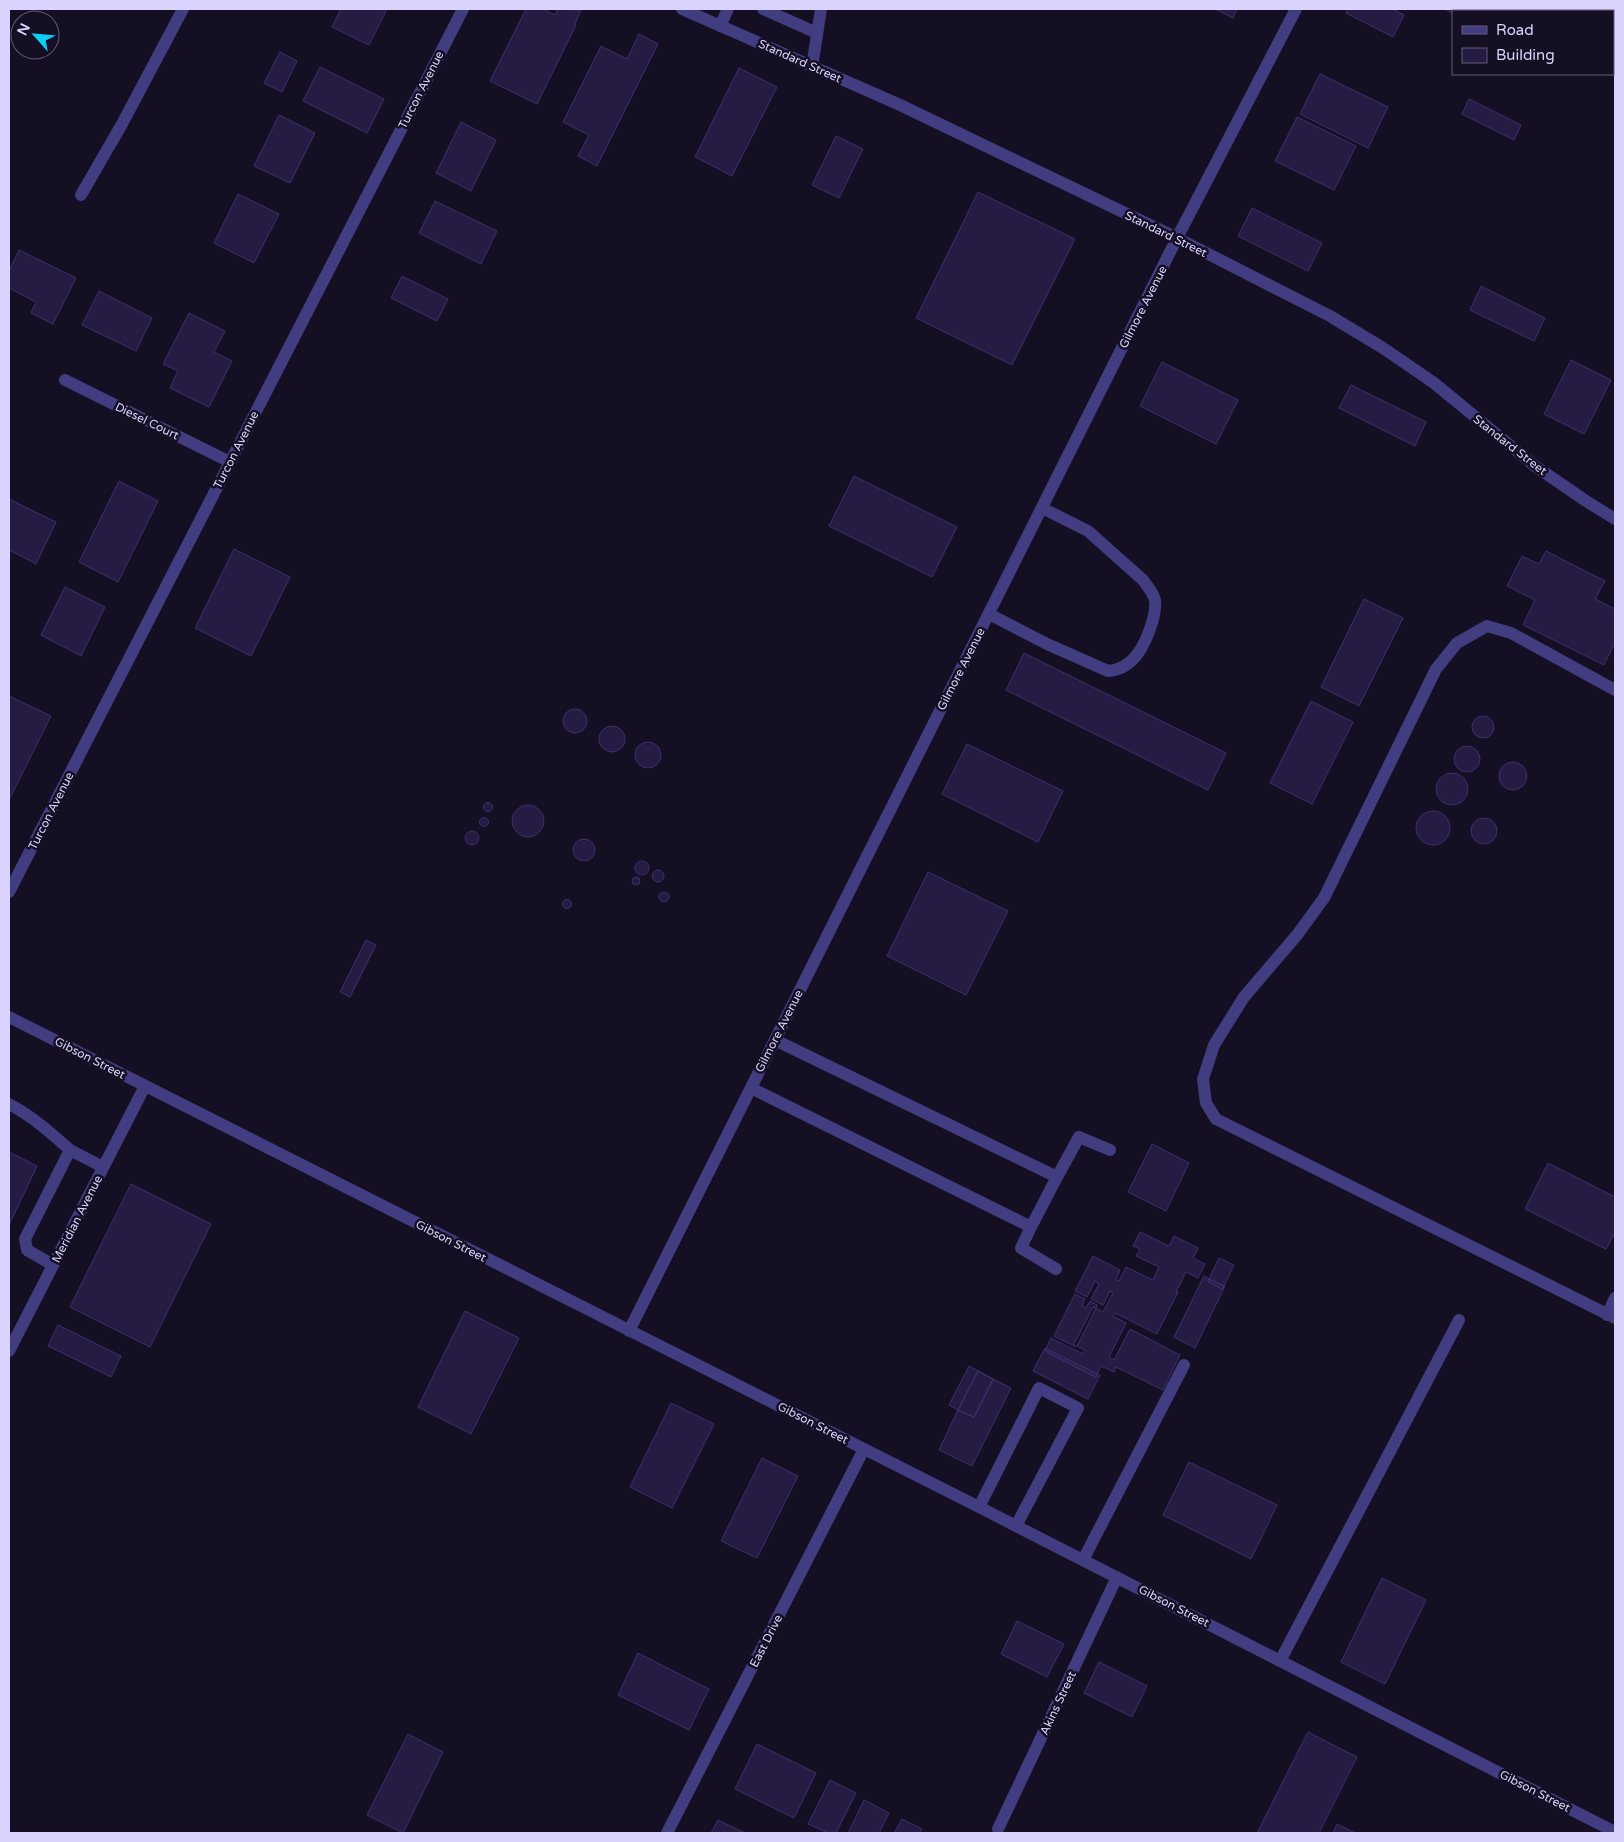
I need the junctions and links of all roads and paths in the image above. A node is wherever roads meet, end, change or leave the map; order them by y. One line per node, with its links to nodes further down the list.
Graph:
1 (182, 9): 11 (street)
2 (463, 9): 14 (street, Turcon Avenue)
3 (728, 9): 8 (street)
4 (763, 9): 9 (street)
5 (821, 9): 9 (street)
6 (1296, 9): 12 (street, Gilmore Avenue)
7 (689, 10): 8 (street, Standard Street)
8 (720, 26): 10 (street, Standard Street)
9 (817, 33): 10 (street)
10 (812, 66): 12 (street, Standard Street)
11 (81, 195)
12 (1178, 238): 15 (street, Gilmore Avenue); 16 (street, Standard Street)
13 (64, 380): 14 (street, Diesel Court)
14 (230, 462): 19 (street, Turcon Avenue)
15 (1042, 508): 17 (street, Gilmore Avenue); 17 (street)
16 (1615, 518)
17 (989, 614): 21 (street, Gilmore Avenue)
18 (1615, 690): 33 (street)
19 (9, 892)
20 (9, 1017): 22 (street, Gibson Street)
21 (775, 1040): 23 (street, Gilmore Avenue); 28 (street)
22 (145, 1086): 27 (street, Meridian Avenue); 35 (street, Gibson Street)
23 (751, 1088): 29 (street); 35 (street, Gilmore Avenue)
24 (9, 1104): 25 (street)
25 (70, 1150): 27 (street); 30 (street)
26 (1110, 1150): 28 (street)
27 (104, 1167): 30 (street, Meridian Avenue)
28 (1057, 1177): 29 (street)
29 (1031, 1227): 31 (street)
30 (53, 1265): 36 (street, Meridian Avenue)
31 (1056, 1269)
32 (1615, 1298): 33 (street)
33 (1611, 1316)
34 (1459, 1320): 43 (street)
35 (629, 1331): 38 (street, Gibson Street)
36 (9, 1351)
37 (1184, 1365): 41 (street)
38 (864, 1450): 39 (street, Gibson Street); 46 (street, East Drive)
39 (979, 1507): 40 (street, Gibson Street); 40 (street)
40 (1016, 1526): 41 (street, Gibson Street)
41 (1083, 1560): 42 (street, Gibson Street)
42 (1118, 1578): 43 (street, Gibson Street); 44 (street, Akins Street)
43 (1280, 1660): 45 (street, Gibson Street)
44 (998, 1828)
45 (1615, 1832)
46 (667, 1833)

